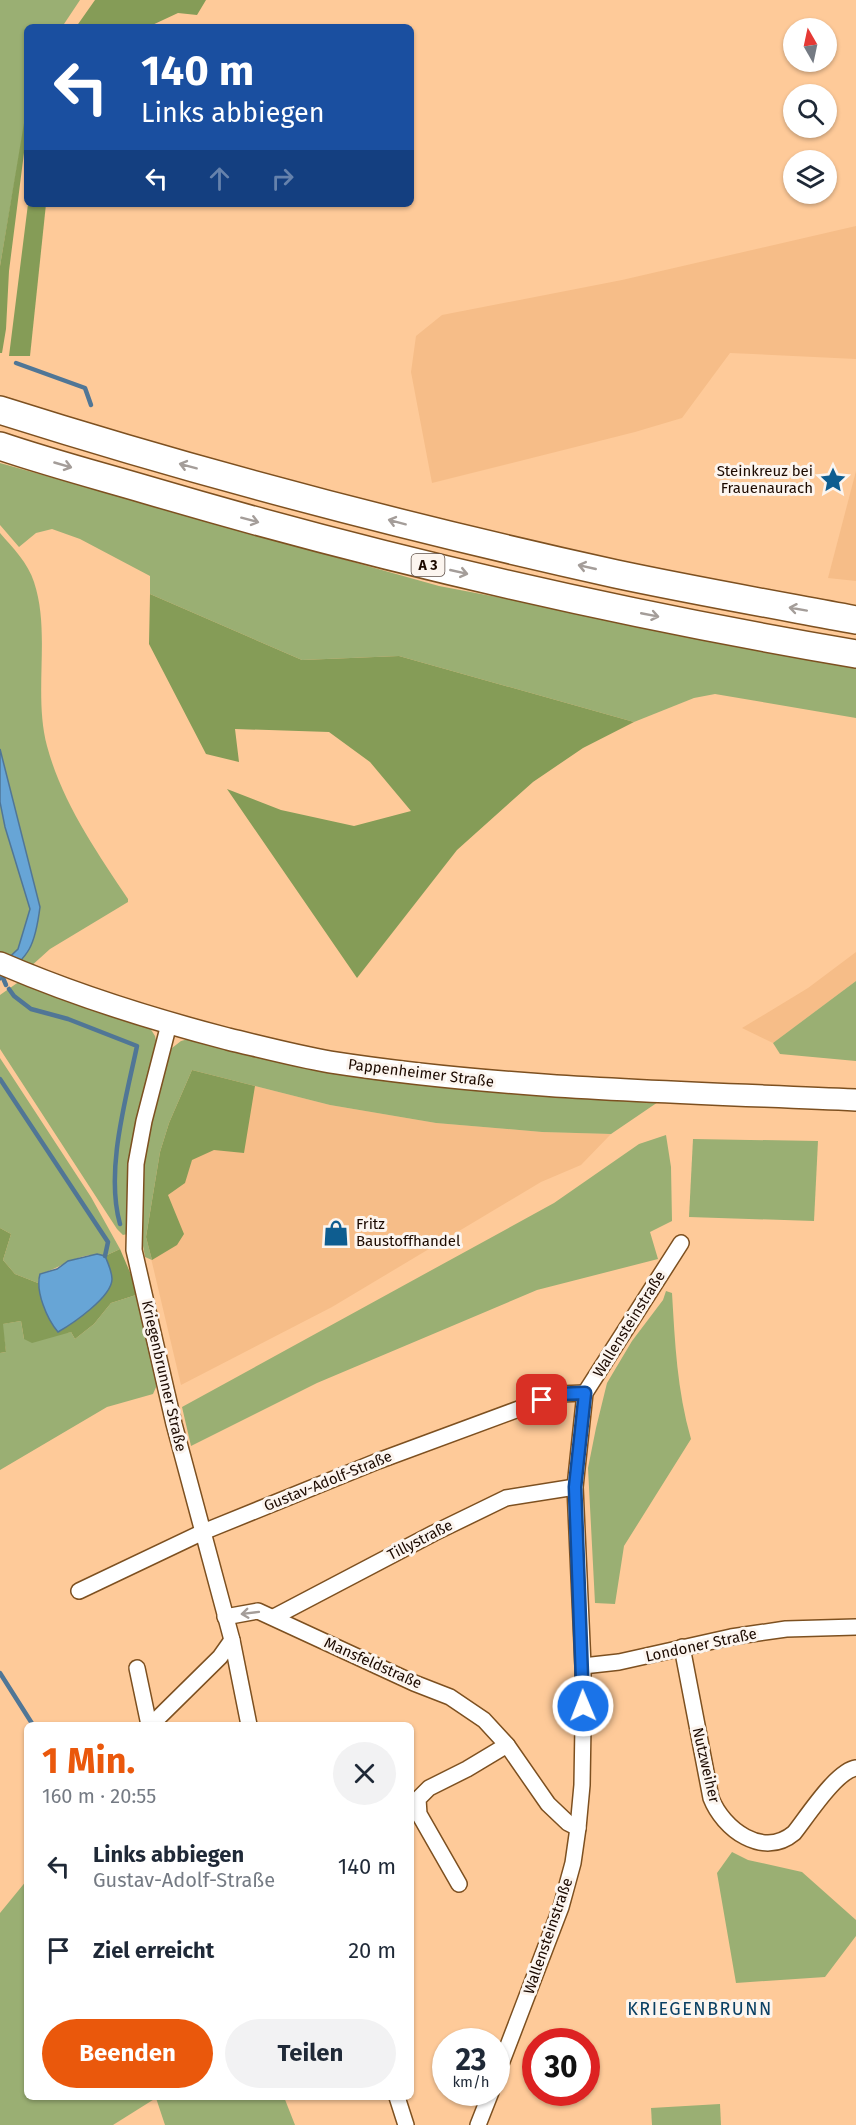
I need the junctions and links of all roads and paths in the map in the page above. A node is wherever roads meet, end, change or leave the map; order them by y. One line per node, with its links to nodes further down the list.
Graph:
1 (9, 412): 3 (highway, A 3, one-way to 1)
2 (3, 448): 4 (highway, A 3, one-way to 4)
3 (856, 620)
4 (856, 654)
5 (0, 963): 6 (street, Pappenheimer Straße)
6 (169, 1024): 7 (street, Pappenheimer Straße); 11 (street, Kriegenbrunner Straße)
7 (856, 1100)
8 (681, 1243): 9 (street, Wallensteinstraße)
9 (585, 1393): 10 (street, Wallensteinstraße); 11 (street, Gustav-Adolf-Straße)
10 (575, 1487): 14 (street, Tillystraße); 18 (street, Wallensteinstraße)
11 (203, 1532): 12 (street, Gustav-Adolf-Straße); 13 (street, Kriegenbrunner Straße)
12 (79, 1591)
13 (225, 1617): 14 (street, Mansfeldstraße, one-way to 13); 16 (street, Kriegenbrunner Straße)
14 (274, 1617): 23 (street, Mansfeldstraße)
15 (856, 1627): 17 (street, Londoner Straße)
16 (232, 1640): 21 (street); 22 (street, Kriegenbrunner Straße)
17 (682, 1647): 18 (street, Londoner Straße); 24 (street, Nutzweiher)
18 (583, 1666): 25 (street, Wallensteinstraße)
19 (137, 1668): 20 (street)
20 (149, 1722)
21 (153, 1722)
22 (248, 1722)
23 (507, 1745): 25 (street, Mansfeldstraße); 26 (street)
24 (856, 1768)
25 (578, 1828): 27 (street, Wallensteinstraße)
26 (459, 1884)
27 (510, 2040)
28 (398, 2100): 30 (street)
29 (485, 2106): 31 (street)
30 (406, 2125)
31 (478, 2125)

